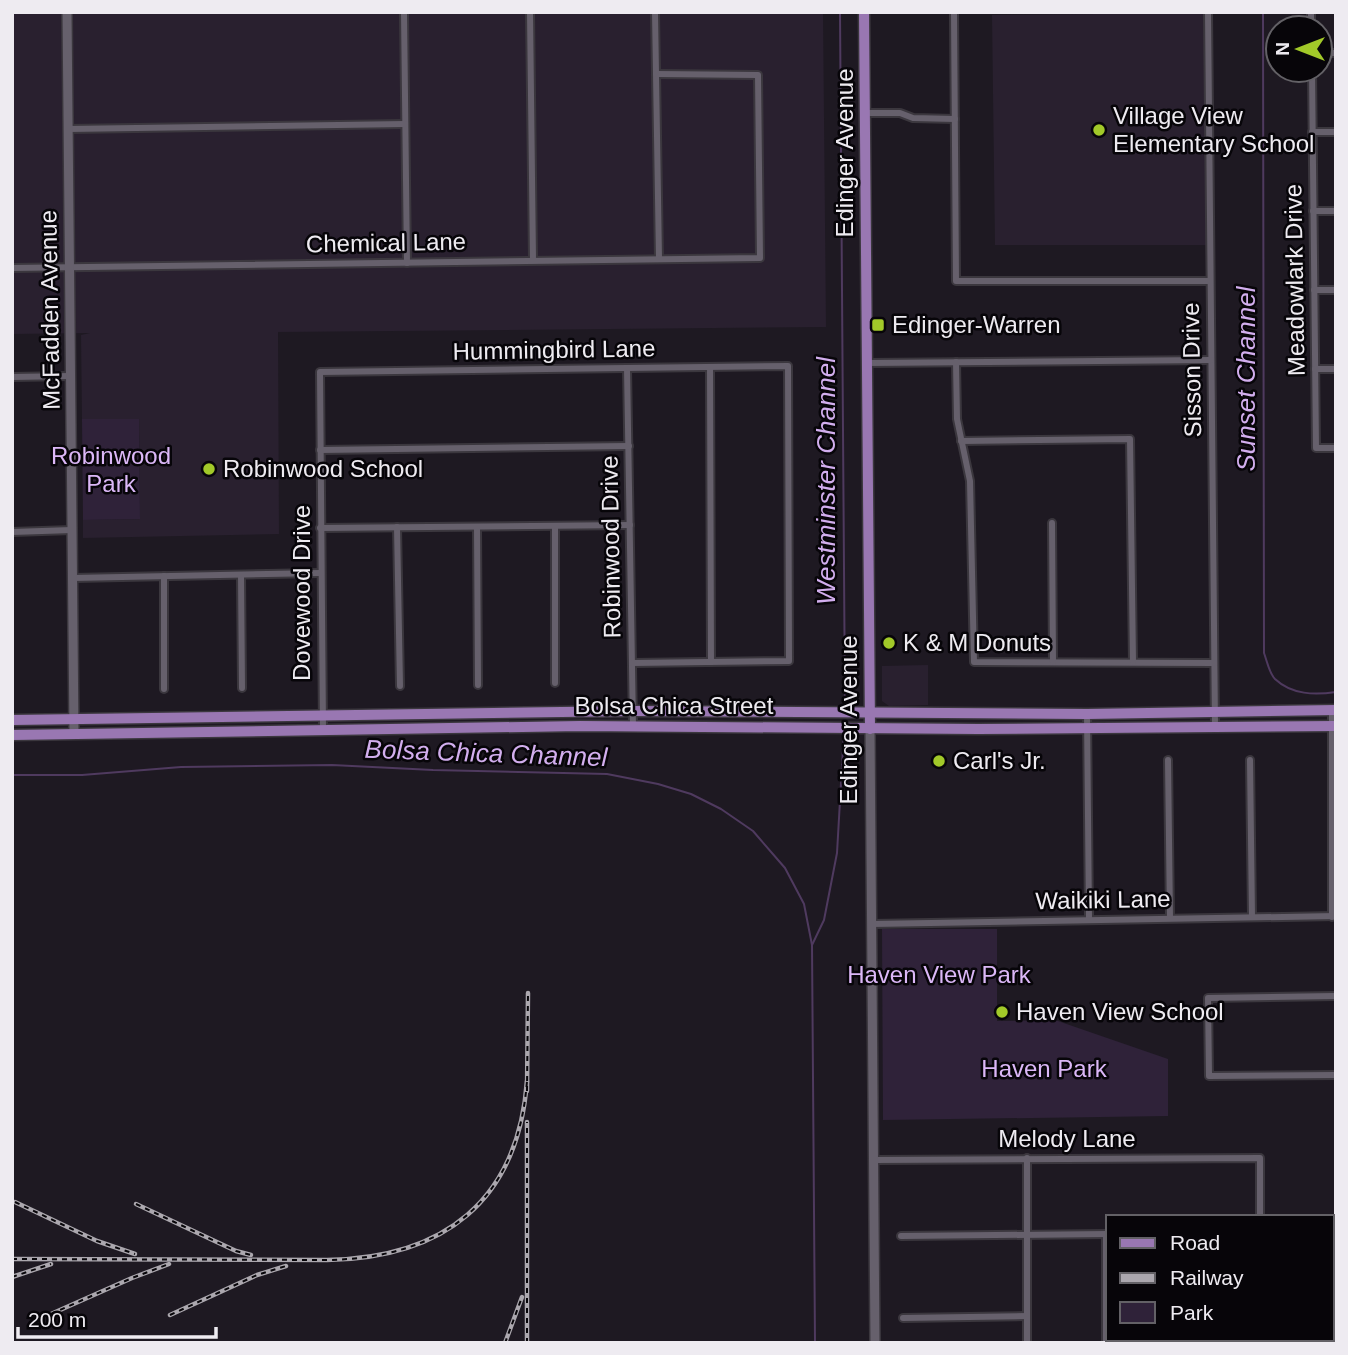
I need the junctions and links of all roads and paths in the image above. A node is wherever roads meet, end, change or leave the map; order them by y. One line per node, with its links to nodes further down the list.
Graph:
1 (67, 12): 13 (street, McFadden Avenue)
2 (404, 12): 12 (street)
3 (530, 12): 19 (street)
4 (655, 12): 8 (street)
5 (864, 12): 10 (main road, Edinger Avenue)
6 (954, 12): 11 (street)
7 (1208, 12): 23 (street, Sisson Drive)
8 (656, 75): 18 (street); 18 (street, Chemical Lane)
9 (1312, 84): 14 (street, Meadowlark Drive)
10 (865, 113): 11 (street); 28 (main road, Edinger Avenue)
11 (955, 118): 23 (street)
12 (405, 124): 13 (street); 20 (street)
13 (68, 129): 21 (street, McFadden Avenue)
14 (1312, 132): 15 (street); 16 (street, Meadowlark Drive)
15 (1336, 132)
16 (1313, 211): 17 (street); 24 (street, Meadowlark Drive)
17 (1336, 211)
18 (659, 259): 19 (street, Chemical Lane)
19 (533, 260): 20 (street, Chemical Lane)
20 (407, 263): 21 (street, Chemical Lane)
21 (69, 267): 22 (street, Chemical Lane); 34 (street, McFadden Avenue)
22 (12, 268)
23 (1210, 281): 26 (street, Sisson Drive)
24 (1314, 290): 25 (street); 31 (street, Meadowlark Drive)
25 (1336, 290)
26 (1211, 360): 27 (street); 56 (street, Sisson Drive)
27 (956, 362): 28 (street); 36 (street)
28 (867, 363): 65 (main road, Edinger Avenue)
29 (710, 367): 30 (street, Hummingbird Lane); 52 (street); 52 (street, Hummingbird Lane)
30 (627, 368): 33 (street, Hummingbird Lane); 37 (street, Robinwood Drive)
31 (1315, 369): 32 (street); 38 (street, Meadowlark Drive)
32 (1336, 369)
33 (320, 372): 39 (street, Dovewood Drive)
34 (70, 376): 35 (street); 46 (street, McFadden Avenue)
35 (12, 377)
36 (961, 441): 53 (street); 54 (street)
37 (629, 446): 39 (street); 41 (street, Robinwood Drive)
38 (1336, 448)
39 (320, 450): 45 (street, Dovewood Drive)
40 (1052, 523): 53 (street)
41 (630, 525): 42 (street); 55 (street, Robinwood Drive)
42 (555, 526): 44 (street); 57 (street)
43 (397, 527): 44 (street); 45 (street); 58 (street)
44 (477, 527): 59 (street)
45 (320, 528): 48 (street, Dovewood Drive)
46 (72, 530): 47 (street); 51 (street, McFadden Avenue)
47 (12, 532)
48 (320, 573): 49 (street); 68 (street, Dovewood Drive)
49 (242, 575): 50 (street); 60 (street)
50 (164, 576): 51 (street); 61 (street)
51 (72, 578): 69 (street, McFadden Avenue)
52 (712, 662): 55 (street)
53 (1053, 662): 54 (street)
54 (1133, 662): 56 (street)
55 (632, 663): 63 (street, Robinwood Drive)
56 (1214, 663): 64 (street, Sisson Drive)
57 (555, 683)
58 (400, 685)
59 (478, 685)
60 (243, 688)
61 (164, 689)
62 (1334, 710): 64 (main road, Bolsa Chica Street); 72 (street)
63 (633, 711): 65 (main road, Bolsa Chica Street); 68 (main road, Bolsa Chica Street); 71 (street, Robinwood Drive)
64 (1215, 711): 67 (main road, Bolsa Chica Street); 73 (street, Sisson Drive)
65 (870, 713): 66 (main road, Bolsa Chica Street); 75 (main road, Edinger Avenue)
66 (978, 713): 67 (main road, Bolsa Chica Street); 76 (main road)
67 (1087, 714): 74 (street)
68 (322, 715): 69 (main road, Bolsa Chica Street); 77 (street, Dovewood Drive)
69 (74, 719): 70 (main road, Bolsa Chica Street); 78 (street, McFadden Avenue)
70 (12, 720)
71 (634, 726): 75 (main road, Bolsa Chica Street); 77 (main road, Bolsa Chica Street)
72 (1334, 726): 73 (main road, Bolsa Chica Street); 82 (street)
73 (1215, 727): 74 (main road, Bolsa Chica Street)
74 (1087, 728): 76 (main road, Bolsa Chica Street); 85 (street)
75 (870, 729): 76 (main road, Bolsa Chica Street); 86 (street, Edinger Avenue)
76 (978, 729)
77 (323, 730): 78 (main road, Bolsa Chica Street)
78 (75, 734): 79 (main road, Bolsa Chica Street)
79 (12, 735)
80 (1168, 760): 84 (street)
81 (1250, 760): 83 (street)
82 (1334, 916): 83 (street, Waikiki Lane)
83 (1252, 917): 84 (street, Waikiki Lane)
84 (1170, 918): 85 (street, Waikiki Lane)
85 (1089, 919): 86 (street, Waikiki Lane)
86 (872, 924): 90 (street, Edinger Avenue)
87 (1336, 996): 88 (street)
88 (1336, 1075)
89 (1027, 1158): 90 (street, Melody Lane); 91 (street, Melody Lane); 93 (street)
90 (874, 1160): 97 (street, Edinger Avenue)
91 (1260, 1215)
92 (1106, 1234): 93 (street)
93 (1027, 1235): 94 (street); 95 (street)
94 (901, 1236)
95 (1027, 1316): 96 (street); 98 (street)
96 (903, 1318)
97 (875, 1343)
98 (1027, 1343)

